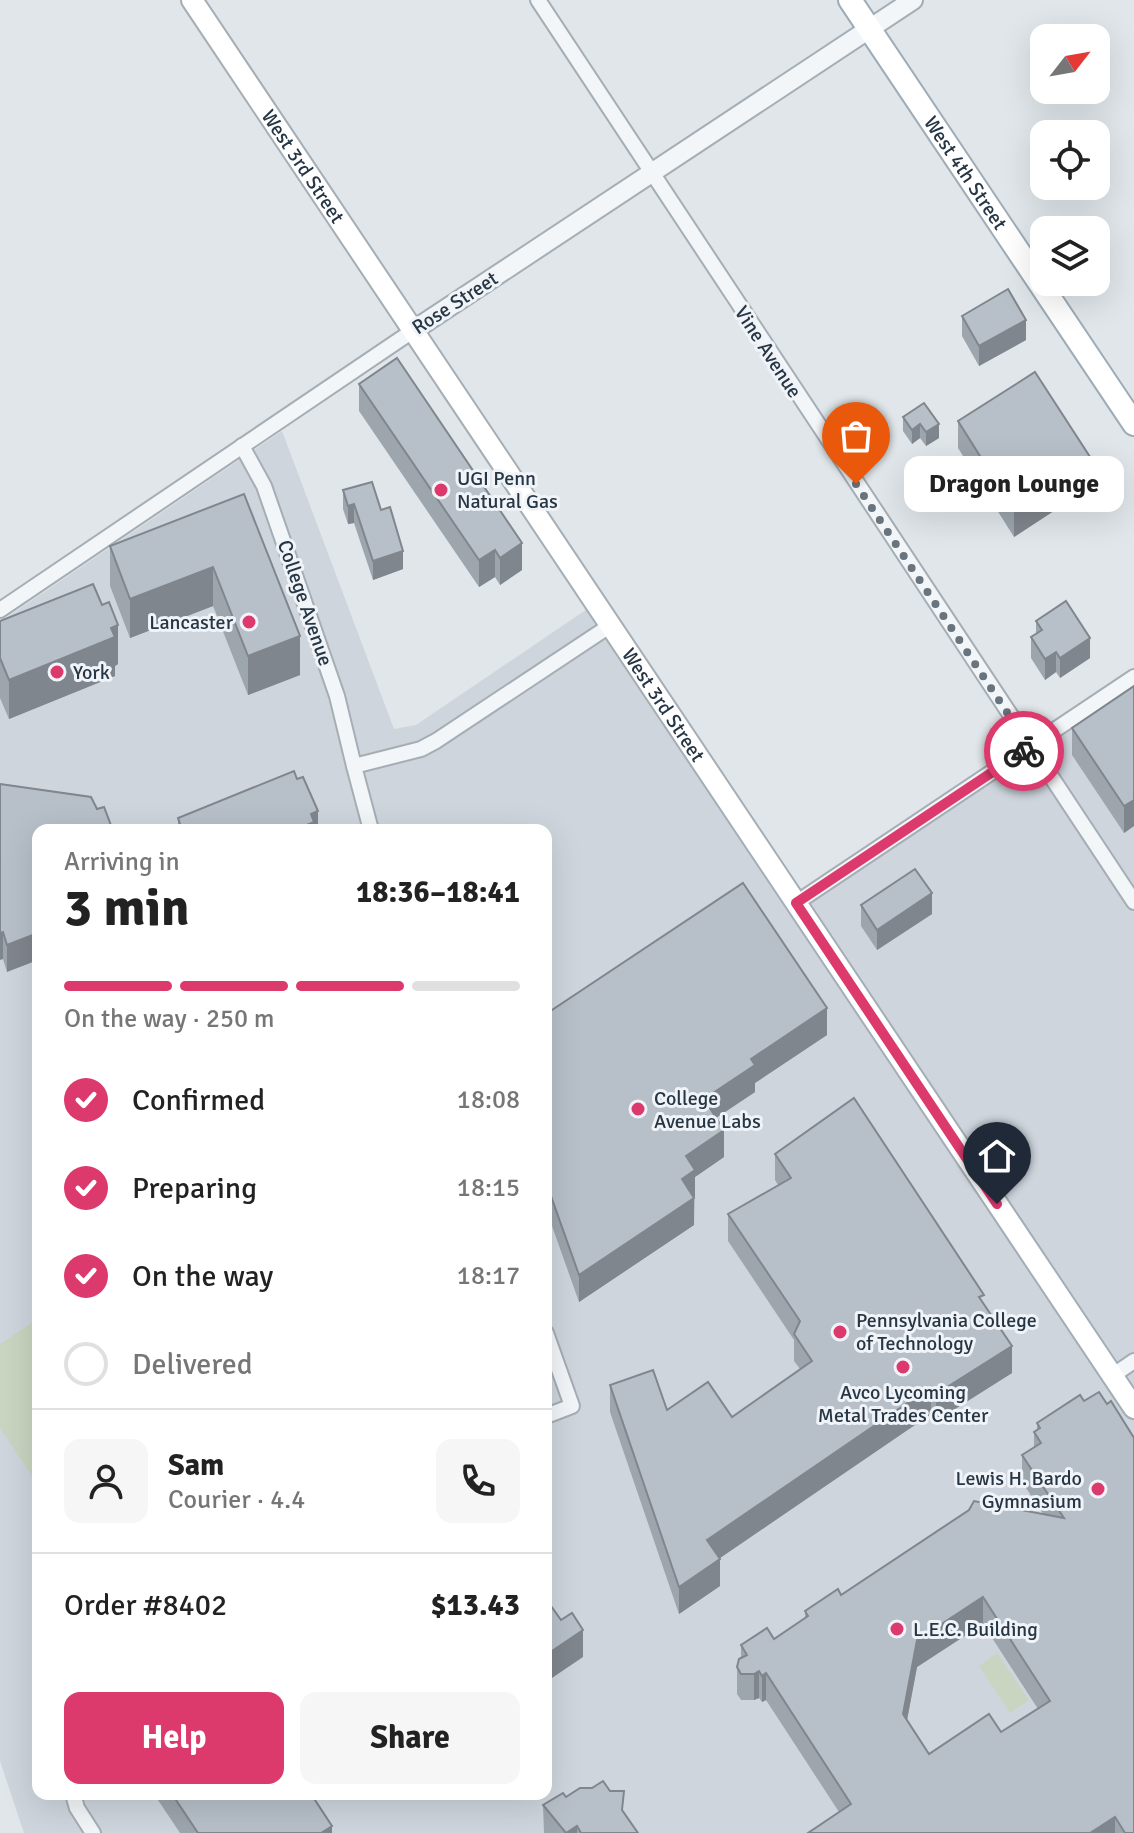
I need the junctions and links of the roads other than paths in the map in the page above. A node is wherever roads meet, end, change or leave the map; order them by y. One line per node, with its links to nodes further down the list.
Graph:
1 (192, 0): 7 (main road, West 3rd Street)
2 (538, 0): 6 (street, Vine Avenue)
3 (850, 0): 5 (main road, West 4th Street)
4 (913, 0): 5 (street, Rose Street)
5 (869, 30): 6 (street, Rose Street); 8 (main road, West 4th Street)
6 (650, 173): 7 (street, Rose Street); 13 (street, Vine Avenue)
7 (414, 330): 9 (street, Rose Street); 11 (main road, West 3rd Street)
8 (1134, 424)
9 (242, 446): 10 (street, Rose Street); 14 (street, College Avenue)
10 (0, 610)
11 (611, 625): 14 (street); 17 (main road, West 3rd Street)
12 (1134, 677): 13 (street)
13 (1030, 747): 16 (street, Vine Avenue); 17 (street)
14 (354, 766): 15 (street, College Avenue)
15 (369, 824)
16 (1134, 902)
17 (796, 903): 20 (main road, West 3rd Street)
18 (552, 1350): 22 (street)
19 (1134, 1361): 20 (street)
20 (1112, 1376): 21 (main road, West 3rd Street)
21 (1134, 1408)
22 (552, 1414)
23 (75, 1800): 24 (street)
24 (93, 1833)

